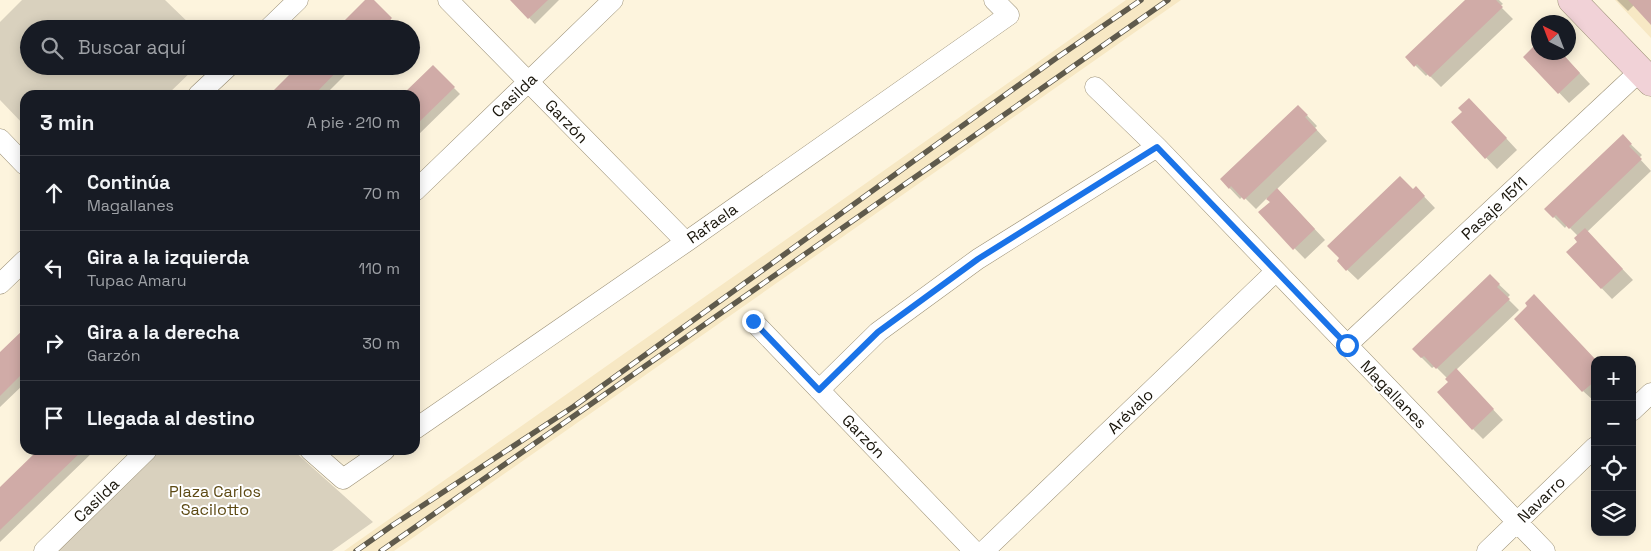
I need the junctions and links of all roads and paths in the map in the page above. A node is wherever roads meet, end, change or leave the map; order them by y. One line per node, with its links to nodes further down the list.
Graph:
1 (298, 0): 6 (street)
2 (448, 0): 9 (street, Garzón)
3 (613, 0): 9 (street, Casilda)
4 (994, 0): 16 (street, Rafaela)
5 (1572, 0): 8 (main road)
6 (277, 20)
7 (219, 75): 11 (street)
8 (1646, 77): 21 (street, Pasaje 1511)
9 (528, 82): 15 (street, Casilda); 16 (street, Garzón)
10 (1095, 87): 13 (street, Magallanes)
11 (203, 90)
12 (0, 138): 14 (street)
13 (1157, 147): 18 (street, Magallanes); 22 (street)
14 (20, 160)
15 (420, 186)
16 (686, 242): 25 (street, Rafaela)
17 (20, 265): 19 (street)
18 (1276, 271): 21 (street, Magallanes); 33 (street, Arévalo)
19 (0, 284)
20 (753, 321): 22 (street, Garzón)
21 (1347, 345): 30 (street, Magallanes)
22 (819, 390): 32 (street, Garzón)
23 (1651, 393): 24 (street)
24 (1636, 407)
25 (420, 426)
26 (1591, 451): 30 (street, Navarro)
27 (143, 455): 31 (street, Casilda)
28 (316, 455): 29 (street)
29 (378, 455)
30 (1517, 522): 34 (street, Navarro); 35 (street, Magallanes)
31 (44, 551)
32 (974, 551)
33 (984, 551)
34 (1487, 551)
35 (1545, 551)

